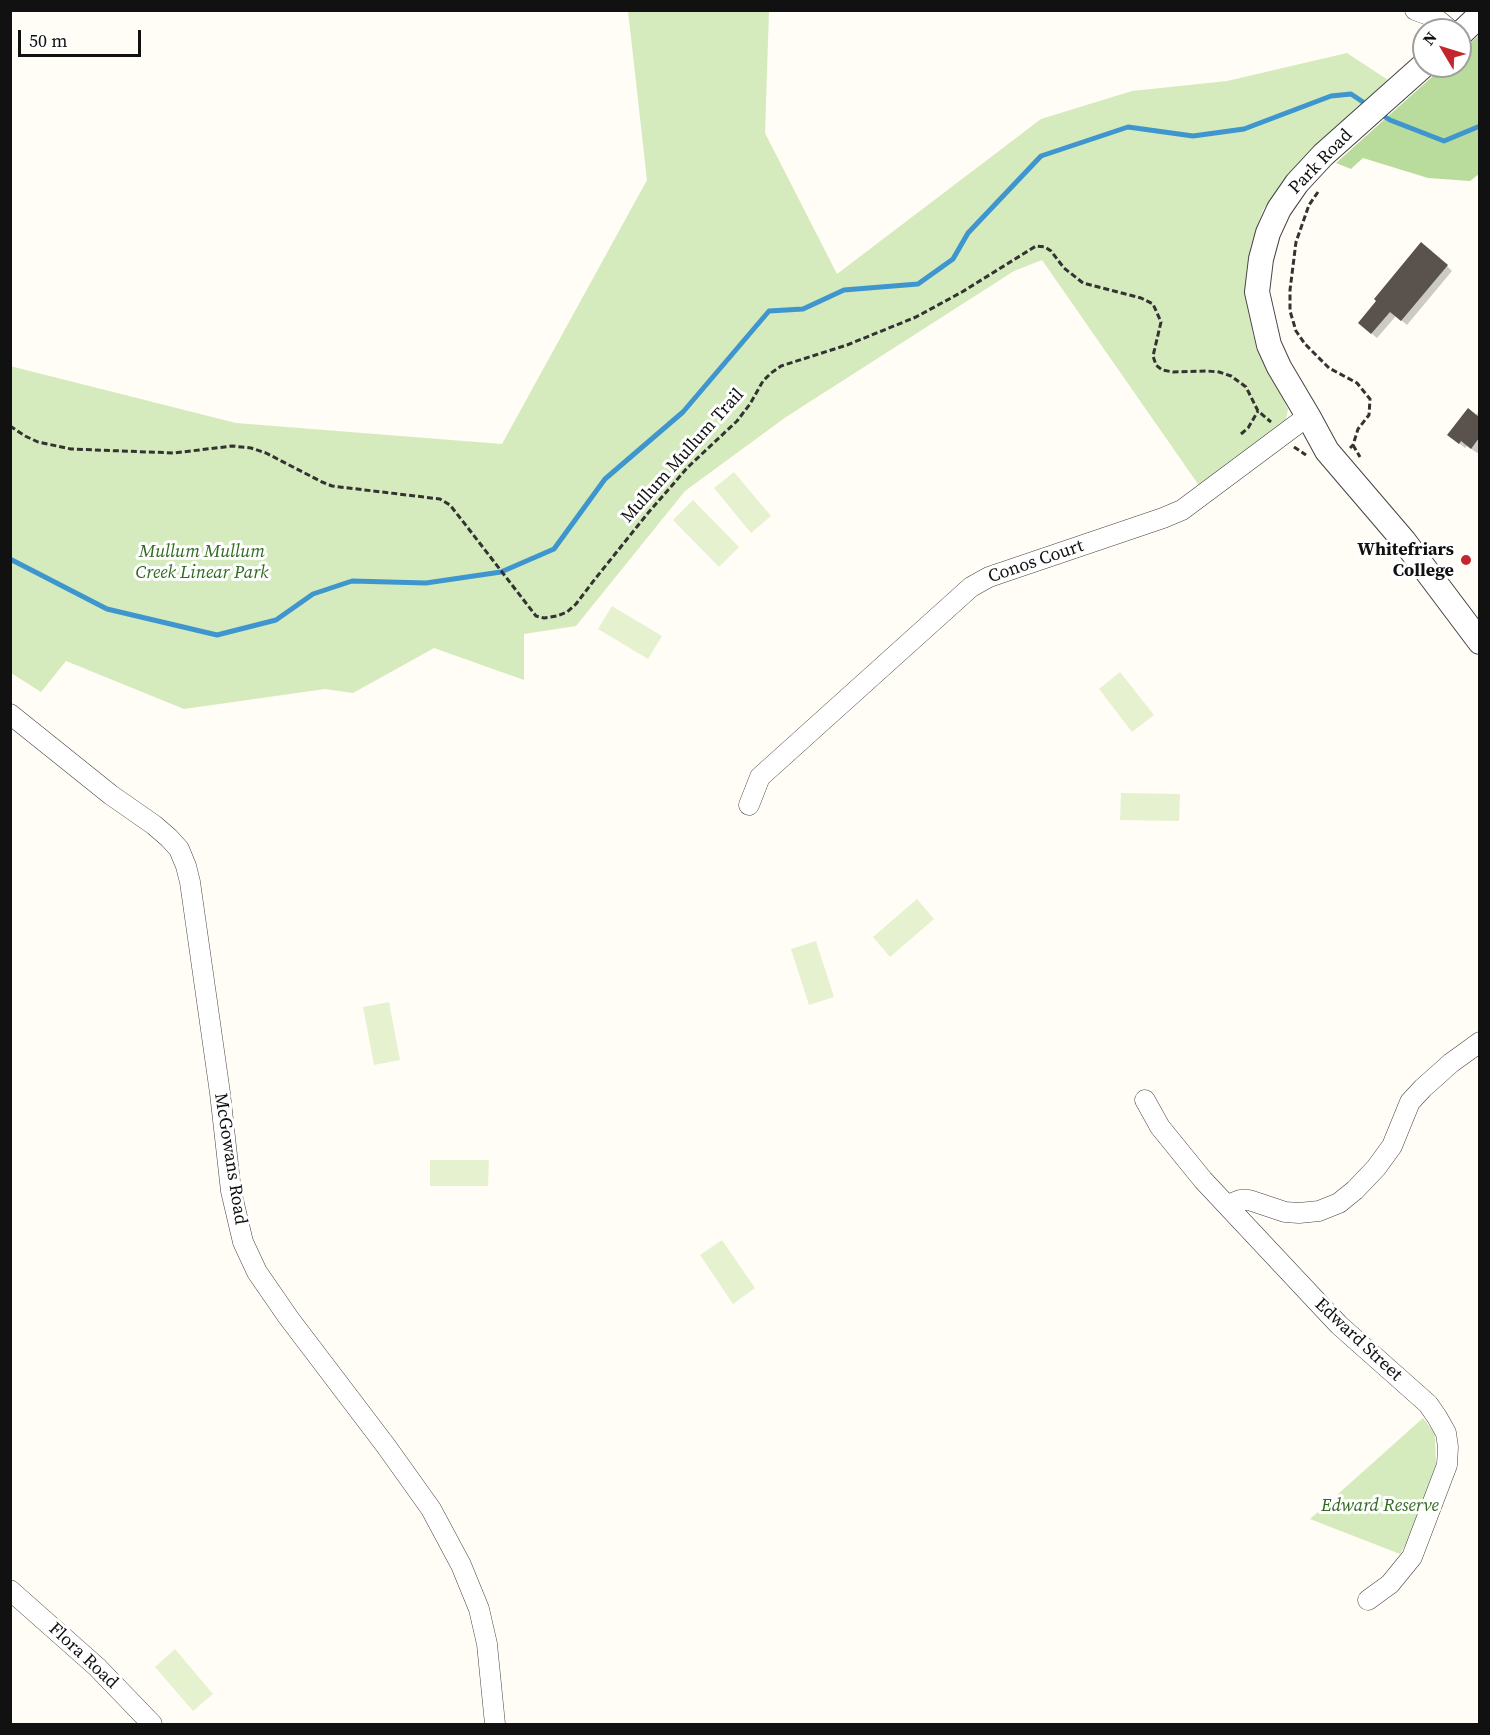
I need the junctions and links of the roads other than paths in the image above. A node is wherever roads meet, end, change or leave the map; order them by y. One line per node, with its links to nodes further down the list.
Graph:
1 (1415, 10): 2 (street)
2 (1435, 18)
3 (1412, 76): 4 (street, Park Road)
4 (1308, 417): 5 (street, Park Road); 7 (street, Conos Court)
5 (1479, 642)
6 (10, 714): 14 (street, McGowans Road)
7 (749, 805)
8 (1479, 1042): 10 (street)
9 (1145, 1100): 10 (street, Edward Street)
10 (1228, 1205): 12 (street, Edward Street)
11 (10, 1590): 13 (street, Flora Road)
12 (1368, 1599)
13 (152, 1725)
14 (495, 1725)

